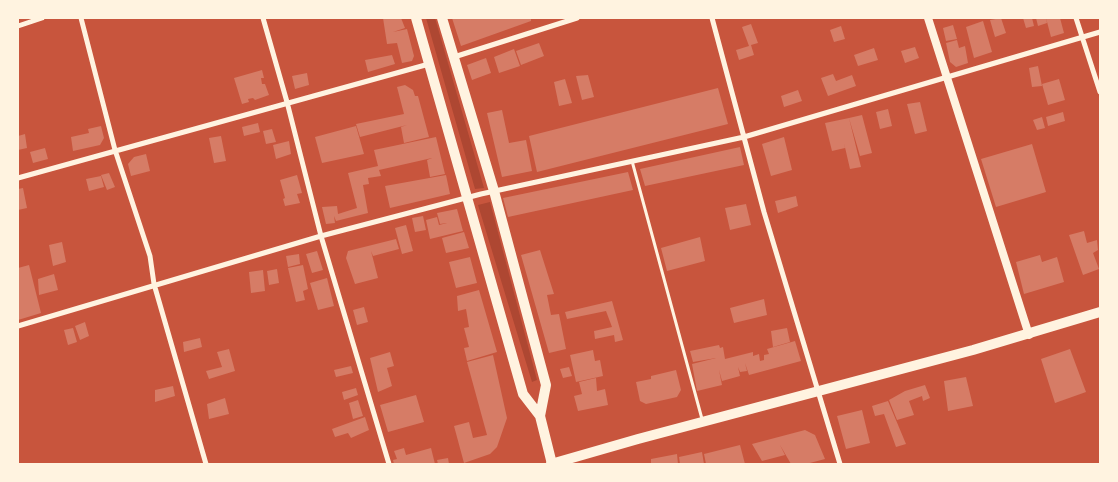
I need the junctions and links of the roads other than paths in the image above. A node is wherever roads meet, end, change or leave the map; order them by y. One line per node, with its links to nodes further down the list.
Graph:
1 (42, 18): 10 (street)
2 (81, 18): 19 (street)
3 (262, 18): 17 (street)
4 (416, 18): 14 (main road)
5 (442, 18): 13 (main road)
6 (577, 18): 13 (street)
7 (712, 18): 18 (street)
8 (928, 18): 15 (street)
9 (1076, 18): 12 (street)
10 (18, 26)
11 (1100, 32): 12 (street)
12 (1083, 38): 15 (street); 16 (street)
13 (454, 57): 22 (main road)
14 (430, 64): 17 (street); 23 (main road)
15 (947, 78): 18 (street); 28 (street)
16 (1100, 92)
17 (287, 102): 19 (street); 24 (street)
18 (744, 137): 20 (street); 29 (street)
19 (115, 150): 21 (street); 25 (street)
20 (632, 161): 22 (street); 31 (lane)
21 (18, 178)
22 (494, 191): 23 (street); 30 (main road)
23 (467, 197): 24 (street); 30 (main road)
24 (321, 236): 25 (street); 33 (street)
25 (154, 284): 27 (street); 32 (street)
26 (1100, 312): 28 (main road)
27 (18, 326)
28 (1029, 335): 29 (main road)
29 (816, 392): 31 (main road); 35 (street)
30 (540, 416): 34 (main road)
31 (702, 422): 34 (main road)
32 (206, 464)
33 (389, 464)
34 (552, 464)
35 (840, 464)

